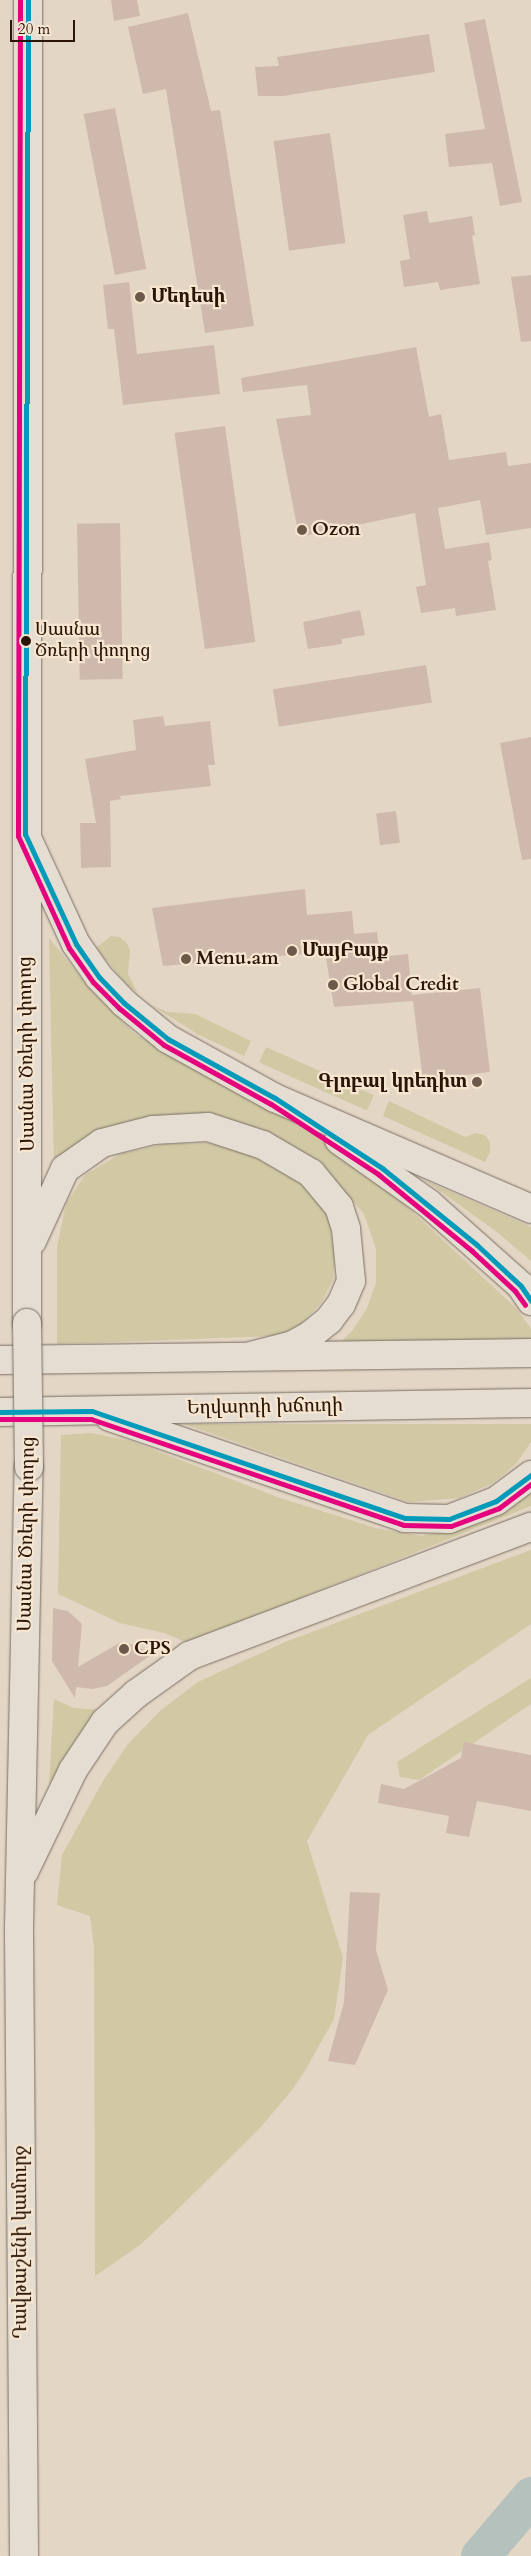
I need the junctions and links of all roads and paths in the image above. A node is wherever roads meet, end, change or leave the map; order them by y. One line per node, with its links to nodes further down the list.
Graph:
1 (28, 0): 2 (main road, Սասնա Ծռերի փողոց)
2 (25, 834): 3 (main road); 5 (main road, Սասնա Ծռերի փողոց)
3 (275, 1098): 4 (main road); 6 (main road)
4 (531, 1209)
5 (29, 1246): 8 (main road); 15 (main road, Սասնա Ծռերի փողոց, bridge)
6 (526, 1293)
7 (531, 1353): 8 (main road)
8 (251, 1356): 9 (main road)
9 (0, 1360)
10 (531, 1403): 11 (main road, Եղվարդի խճուղի)
11 (92, 1410): 12 (main road, Եղվարդի խճուղի); 13 (main road)
12 (0, 1412)
13 (531, 1475)
14 (531, 1527): 15 (main road)
15 (21, 1879): 16 (main road, Սասնա Ծռերի փողոց)
16 (19, 1927): 17 (main road, Դավթաշենի կամուրջ)
17 (24, 2556)

